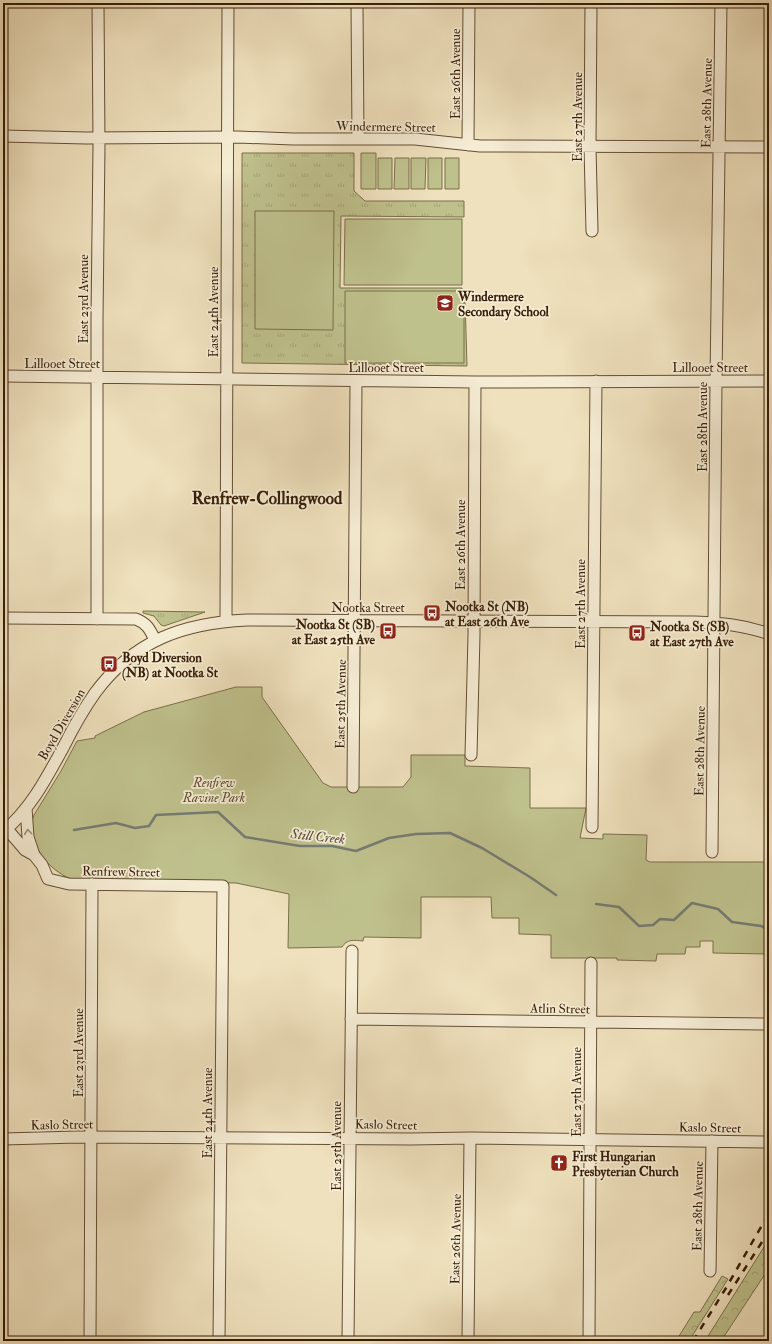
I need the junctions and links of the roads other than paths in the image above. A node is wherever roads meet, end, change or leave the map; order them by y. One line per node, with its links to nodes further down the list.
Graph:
1 (98, 3): 9 (street, East 23rd Avenue)
2 (228, 3): 8 (street, East 24th Avenue)
3 (357, 3): 10 (street)
4 (469, 3): 11 (street, East 26th Avenue)
5 (591, 3): 12 (street, East 27th Avenue)
6 (721, 3): 13 (street, East 28th Avenue)
7 (3, 136): 9 (street, Windermere Street)
8 (228, 137): 9 (street, Windermere Street); 10 (street, Windermere Street); 18 (street, East 24th Avenue)
9 (99, 138): 17 (street, East 23rd Avenue)
10 (358, 139): 11 (street, Windermere Street)
11 (468, 145): 12 (street, Windermere Street)
12 (590, 147): 13 (street, Windermere Street); 15 (street, East 27th Avenue)
13 (720, 147): 14 (street, Windermere Street); 21 (street, East 28th Avenue)
14 (769, 147)
15 (592, 231)
16 (3, 376): 17 (street, Lillooet Street)
17 (97, 377): 18 (street, Lillooet Street); 25 (street, East 23rd Avenue)
18 (226, 379): 19 (street, Lillooet Street); 26 (street, East 24th Avenue)
19 (356, 381): 23 (street, Lillooet Street); 27 (street, East 25th Avenue)
20 (596, 381): 21 (street, Lillooet Street); 23 (street, Lillooet Street); 29 (street, East 27th Avenue)
21 (716, 381): 22 (street, Lillooet Street); 30 (street, East 28th Avenue)
22 (769, 381)
23 (475, 382): 28 (street, East 26th Avenue)
24 (3, 618): 25 (street)
25 (97, 619): 32 (street)
26 (226, 621): 27 (street, Nootka Street); 32 (street, Nootka Street)
27 (355, 621): 28 (street, Nootka Street); 34 (street, East 25th Avenue)
28 (474, 621): 29 (street, Nootka Street); 33 (street, East 26th Avenue)
29 (594, 622): 30 (street, Nootka Street); 36 (street, East 27th Avenue)
30 (714, 623): 31 (street, Nootka Street); 38 (street, East 28th Avenue)
31 (769, 634)
32 (155, 640): 35 (street, Boyd Diversion)
33 (472, 755)
34 (353, 787)
35 (26, 808): 37 (street, Boyd Diversion); 39 (street, Renfrew Street, one-way to 35)
36 (592, 827)
37 (5, 830): 39 (street, Renfrew Street)
38 (712, 852)
39 (34, 855): 40 (street, Renfrew Street)
40 (92, 884): 41 (street, Renfrew Street); 47 (street, East 23rd Avenue)
41 (223, 886): 48 (street, East 24th Avenue)
42 (352, 951): 44 (street, East 25th Avenue)
43 (591, 963): 45 (street, East 27th Avenue)
44 (351, 1019): 45 (street, Atlin Street); 49 (street, East 25th Avenue)
45 (590, 1022): 46 (street, Atlin Street); 52 (street, East 27th Avenue)
46 (769, 1024)
47 (92, 1137): 48 (street, Kaslo Street); 51 (street, Kaslo Street); 56 (street, East 23rd Avenue)
48 (221, 1138): 49 (street, Kaslo Street); 57 (street, East 24th Avenue)
49 (350, 1138): 50 (street, Kaslo Street); 58 (street, East 25th Avenue)
50 (470, 1138): 52 (street, Kaslo Street); 59 (street, East 26th Avenue)
51 (3, 1139)
52 (591, 1140): 53 (street, Kaslo Street); 60 (street, East 27th Avenue)
53 (712, 1141): 54 (street, Kaslo Street); 55 (street, East 28th Avenue)
54 (769, 1142)
55 (710, 1270)
56 (90, 1341)
57 (219, 1341)
58 (348, 1341)
59 (468, 1341)
60 (589, 1341)

